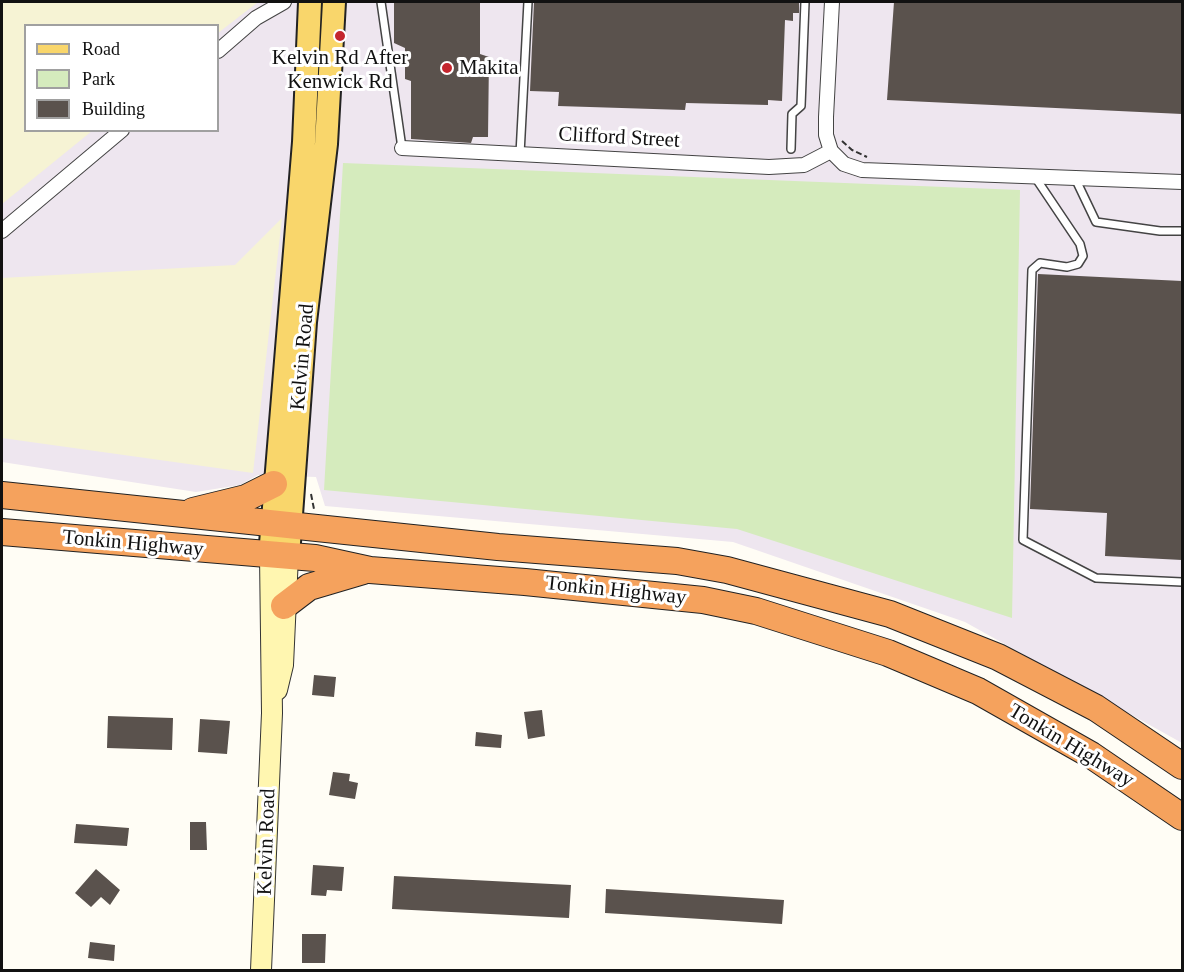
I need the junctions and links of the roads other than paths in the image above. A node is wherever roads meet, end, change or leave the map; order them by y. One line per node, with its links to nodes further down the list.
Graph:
1 (284, 2): 8 (street)
2 (310, 2): 19 (main road, Kelvin Road)
3 (334, 2): 22 (main road, Kelvin Road)
4 (381, 2): 10 (lane)
5 (528, 2): 13 (lane)
6 (805, 2): 11 (lane)
7 (832, 2): 12 (street)
8 (219, 50)
9 (120, 132): 17 (street)
10 (402, 148): 13 (street, Clifford Street)
11 (791, 149)
12 (831, 151): 13 (street, Clifford Street); 14 (street)
13 (520, 154)
14 (1035, 176): 15 (street); 26 (lane)
15 (1075, 178): 16 (street); 18 (lane)
16 (1182, 182)
17 (2, 231)
18 (1182, 231)
19 (274, 484): 21 (highway); 22 (main road, Kelvin Road)
20 (2, 495): 21 (highway, Tonkin Highway)
21 (176, 515): 22 (highway, Tonkin Highway)
22 (281, 525): 24 (main road, Kelvin Road); 29 (highway, Tonkin Highway)
23 (2, 532): 24 (highway, Tonkin Highway)
24 (279, 556): 25 (highway, Tonkin Highway); 27 (main road, Kelvin Road); 28 (main road, Kelvin Road)
25 (370, 570): 27 (highway); 30 (highway, Tonkin Highway)
26 (1182, 582)
27 (284, 606): 28 (main road, Kelvin Road)
28 (272, 713): 31 (main road, Kelvin Road)
29 (1182, 766)
30 (1182, 816)
31 (261, 970)

